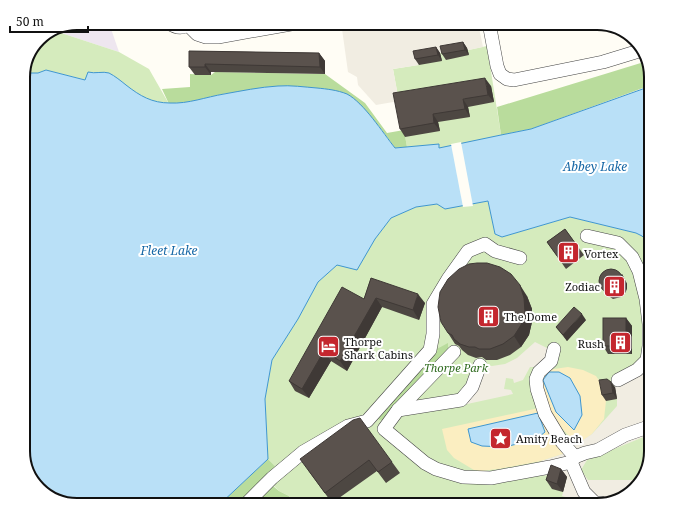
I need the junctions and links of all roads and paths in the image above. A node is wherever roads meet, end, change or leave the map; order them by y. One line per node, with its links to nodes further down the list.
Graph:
1 (194, 30): 2 (street)
2 (257, 30)
3 (490, 30): 4 (street)
4 (636, 52)
5 (587, 236): 7 (street)
6 (520, 258): 14 (street)
7 (644, 291)
8 (554, 349): 17 (street)
9 (454, 352): 13 (street)
10 (644, 363): 12 (street)
11 (480, 365): 13 (street)
12 (618, 380)
13 (398, 410): 16 (street)
14 (367, 421): 16 (street); 18 (street)
15 (644, 428): 17 (street)
16 (384, 429): 17 (street)
17 (573, 459): 19 (street)
18 (252, 498)
19 (590, 498)

